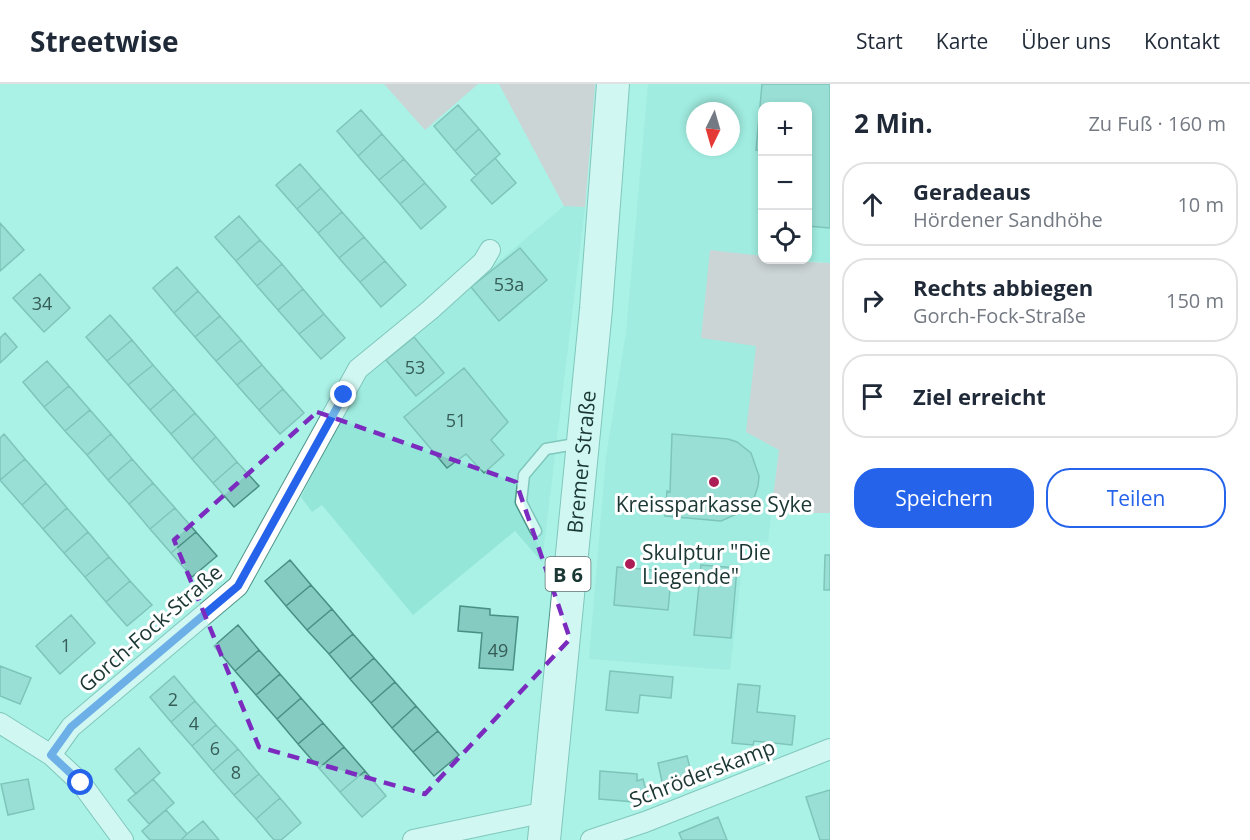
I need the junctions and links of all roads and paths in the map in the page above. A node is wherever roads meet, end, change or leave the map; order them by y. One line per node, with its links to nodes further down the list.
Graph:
1 (612, 84): 3 (main road, Bremer Straße / B 6)
2 (490, 250): 7 (street, Gorch-Fock-Straße)
3 (582, 443): 4 (lane); 8 (main road, Bremer Straße / B 6)
4 (536, 531)
5 (0, 723): 7 (street)
6 (830, 749): 11 (street, Schröderskamp)
7 (51, 755): 9 (street)
8 (547, 833): 10 (street)
9 (123, 840)
10 (413, 840)
11 (591, 840)

